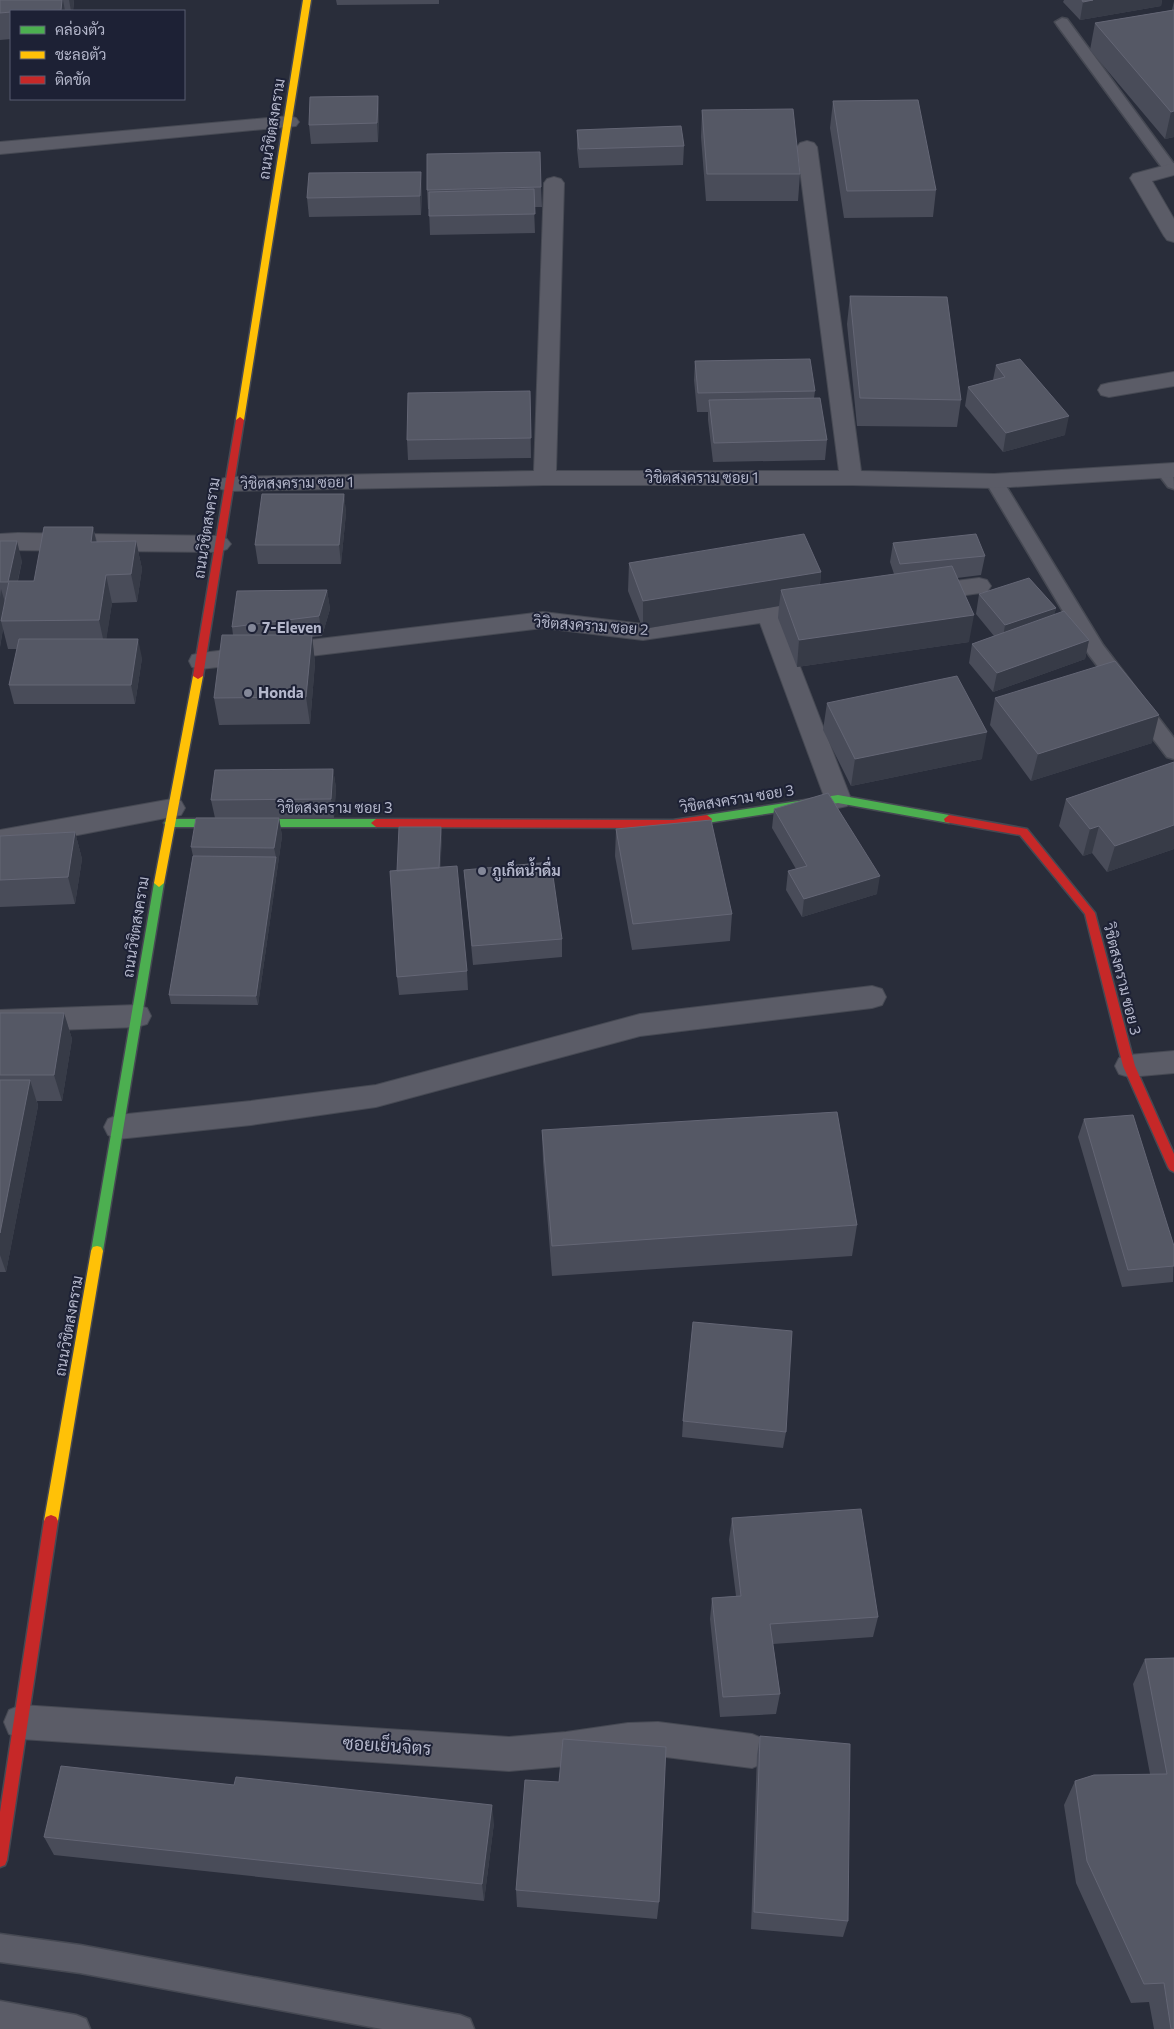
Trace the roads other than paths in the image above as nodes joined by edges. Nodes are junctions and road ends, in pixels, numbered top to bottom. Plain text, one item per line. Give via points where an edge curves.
1 (307, 0) edge
2 (1062, 22) dead end
3 (289, 122) junction
4 (807, 147) dead end
5 (0, 148) edge
6 (1173, 169) edge
7 (554, 183) dead end
8 (1174, 236) edge
9 (1174, 379) edge
10 (1109, 390) dead end
11 (1171, 475) edge
12 (545, 478) junction
13 (851, 478) junction
14 (994, 482) junction
15 (229, 484) junction
16 (0, 542) edge
17 (219, 544) junction
18 (979, 586) dead end
19 (902, 596) edge
20 (835, 604) edge
21 (768, 613) junction
22 (201, 661) junction
23 (1174, 752) edge
24 (838, 798) junction
25 (170, 815) junction
26 (0, 840) edge
27 (872, 997) dead end
28 (137, 1016) junction
29 (0, 1021) edge
30 (1174, 1062) edge
31 (1129, 1066) junction
32 (118, 1127) junction
33 (1174, 1167) edge
34 (21, 1722) junction
35 (752, 1751) dead end
36 (0, 1860) edge
37 (0, 1948) edge
38 (0, 2015) edge
39 (76, 2029) edge
40 (460, 2029) edge

1 - 3 street, ถนนวิชิตสงคราม
2 - 6 lane
3 - 5 street
3 - 15 street, ถนนวิชิตสงคราม
4 - 13 street
6 - 8 street via 1140,178
7 - 12 street
9 - 10 street
11 - 14 street, วิชิตสงคราม ซอย 1
12 - 13 street, วิชิตสงคราม ซอย 1
12 - 15 street, วิชิตสงคราม ซอย 1
13 - 14 street, วิชิตสงคราม ซอย 1
14 - 23 lane via 1096,650
15 - 17 street, ถนนวิชิตสงคราม
16 - 17 street
17 - 22 street, ถนนวิชิตสงคราม
18 - 19 street
20 - 21 street, วิชิตสงคราม ซอย 2
21 - 22 street, วิชิตสงคราม ซอย 2 via 642,632 543,620
21 - 24 street
22 - 25 street, ถนนวิชิตสงคราม
24 - 25 street, วิชิตสงคราม ซอย 3 via 673,824
24 - 31 street, วิชิตสงคราม ซอย 3 via 1023,832 1090,913
25 - 26 street
25 - 28 street, ถนนวิชิตสงคราม
27 - 32 street via 640,1025 376,1096 251,1114
28 - 29 street
28 - 32 street, ถนนวิชิตสงคราม
30 - 31 street
31 - 33 street, วิชิตสงคราม ซอย 3
32 - 34 street, ถนนวิชิตสงคราม via 50,1528
34 - 35 street, ซอยเย็นจิตร via 509,1754 635,1740
34 - 36 street, ถนนวิชิตสงคราม
37 - 40 lane via 80,1959
38 - 39 lane

